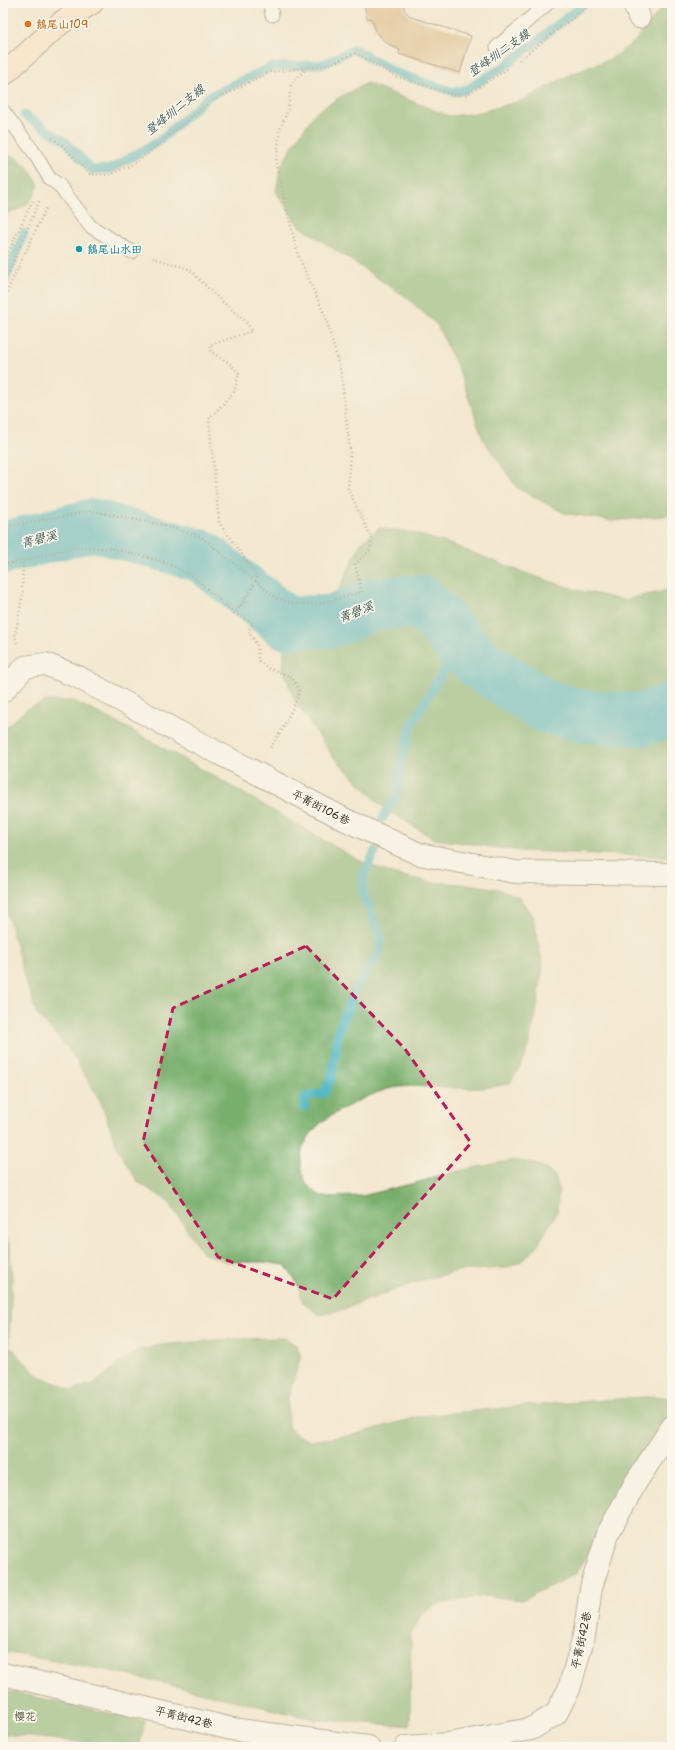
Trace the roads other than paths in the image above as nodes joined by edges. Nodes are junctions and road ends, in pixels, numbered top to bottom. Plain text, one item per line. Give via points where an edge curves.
1 (92, 3) edge
2 (548, 3) edge
3 (497, 47) dead end
4 (3, 76) edge
5 (3, 111) edge
6 (132, 252) road end
7 (3, 691) edge
8 (672, 874) edge
9 (672, 1427) edge
10 (3, 1674) edge
11 (368, 1747) edge
12 (406, 1747) edge

1 - 4 street via 62,22
2 - 3 lane
5 - 6 lane via 50,178 60,185 90,226
7 - 8 street, 平菁街106巷 via 25,667 45,664 78,677 346,820 418,854 515,872
9 - 12 street, 平菁街42巷 via 636,1482 608,1533 591,1588 584,1636 569,1689 556,1714 531,1729 448,1744
10 - 11 street, 平菁街42巷 via 232,1729

